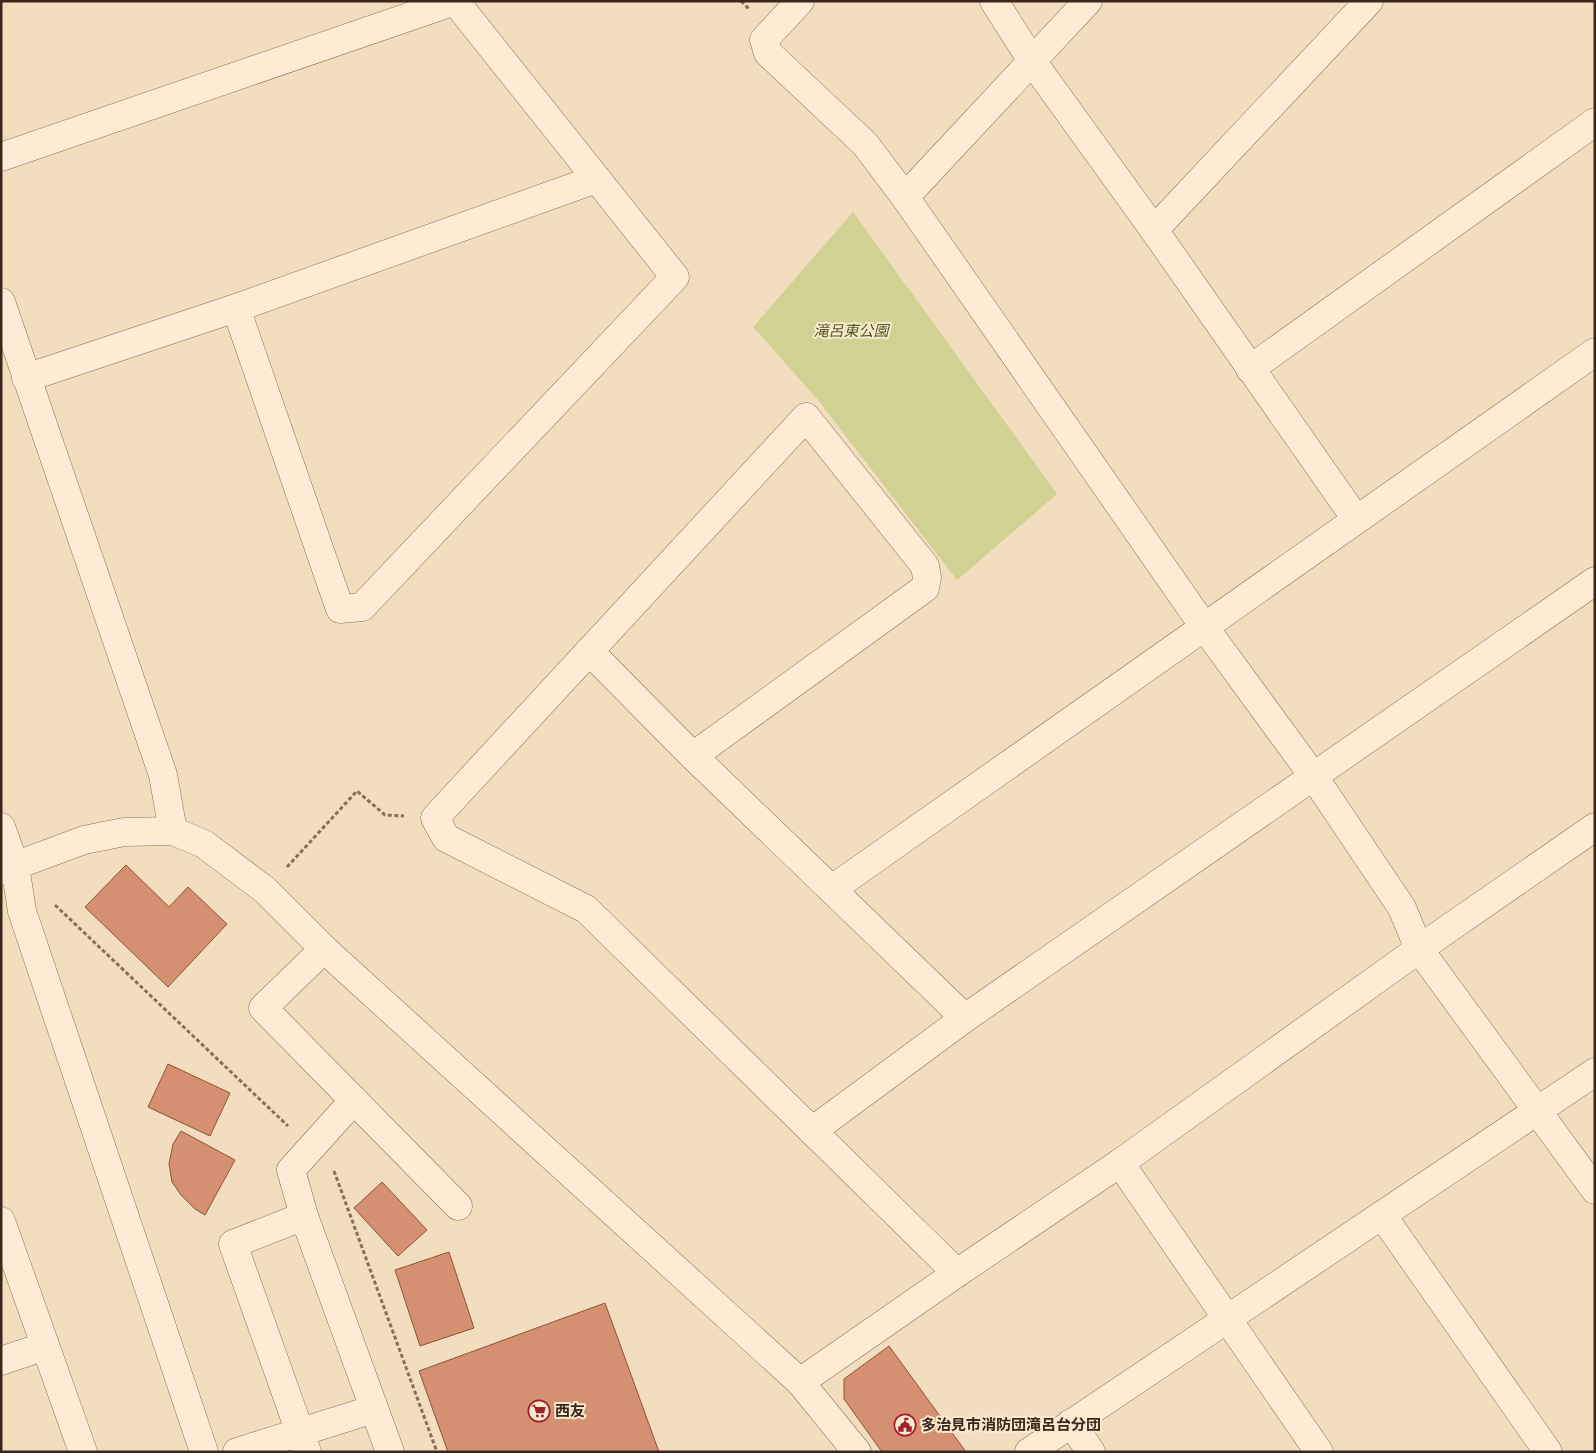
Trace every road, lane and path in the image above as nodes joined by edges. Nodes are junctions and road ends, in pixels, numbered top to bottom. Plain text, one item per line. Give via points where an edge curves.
1 (800, 1) edge
2 (994, 1) edge
3 (1088, 1) edge
4 (1369, 1) edge
5 (1032, 61) junction
6 (1595, 122) edge
7 (1, 157) edge
8 (596, 179) junction
9 (904, 197) junction
10 (1154, 230) junction
11 (1, 302) edge
12 (236, 308) junction
13 (1595, 352) edge
14 (1250, 370) junction
15 (26, 378) junction
16 (1356, 519) junction
17 (1595, 582) edge
18 (1204, 628) junction
19 (589, 651) junction
20 (694, 756) junction
21 (1314, 777) junction
22 (435, 818) junction
23 (1, 827) edge
24 (1595, 827) edge
25 (172, 831) junction
26 (8, 869) edge
27 (832, 889) junction
28 (265, 890) junction
29 (22, 911) junction
30 (324, 949) junction
31 (1419, 949) junction
32 (965, 1018) junction
33 (1595, 1072) edge
34 (354, 1100) junction
35 (1538, 1110) junction
36 (812, 1131) junction
37 (312, 1149) junction
38 (1120, 1163) junction
39 (1595, 1190) edge
40 (458, 1206) dead end
41 (1382, 1215) junction
42 (304, 1216) junction
43 (1, 1221) edge
44 (957, 1273) junction
45 (1227, 1319) junction
46 (45, 1346) junction
47 (1, 1361) edge
48 (800, 1382) junction
49 (374, 1409) junction
50 (1072, 1423) junction
51 (303, 1442) edge
52 (83, 1452) edge
53 (204, 1452) edge
54 (237, 1452) edge
55 (390, 1452) edge
56 (437, 1452) edge
57 (857, 1452) edge
58 (1029, 1452) edge
59 (1091, 1452) edge
60 (1319, 1452) edge
61 (1548, 1452) edge

1 - 9 street via 764,40 768,52 865,144
2 - 5 street
3 - 5 street
4 - 10 street
5 - 9 street
5 - 10 street
6 - 14 street
7 - 8 street via 455,1
8 - 12 street
8 - 12 street via 675,277 362,607 340,609
9 - 18 street
10 - 14 street
11 - 15 street
12 - 15 street
13 - 16 street
14 - 16 street
15 - 25 street via 163,775
16 - 18 street
17 - 21 street
18 - 21 street
18 - 27 street
19 - 20 street
19 - 20 street via 806,417 925,566 925,588
19 - 22 street
20 - 27 street
21 - 31 street via 1402,908
21 - 32 street
22 - 28 path via 386,815 357,791
22 - 36 street via 446,838 586,909
23 - 26 street
24 - 31 street
25 - 26 street via 124,832 84,840
25 - 28 street via 204,844
26 - 29 street
27 - 32 street
28 - 30 street
29 - 37 path via 52,902
29 - 53 street
30 - 34 street via 263,1008
30 - 48 street
31 - 35 street
31 - 38 street
32 - 36 street
33 - 35 street
34 - 37 street
34 - 40 street
35 - 39 street
35 - 41 street
36 - 44 street
37 - 42 street via 291,1170
37 - 56 path via 333,1169
38 - 44 street
38 - 45 street
41 - 45 street
41 - 61 street
42 - 49 street
42 - 51 street via 233,1244
43 - 46 street
44 - 48 street
45 - 50 street
45 - 60 street
46 - 47 street
46 - 52 street
48 - 57 street
49 - 51 street
49 - 55 street
50 - 58 street
50 - 59 street
51 - 54 street

